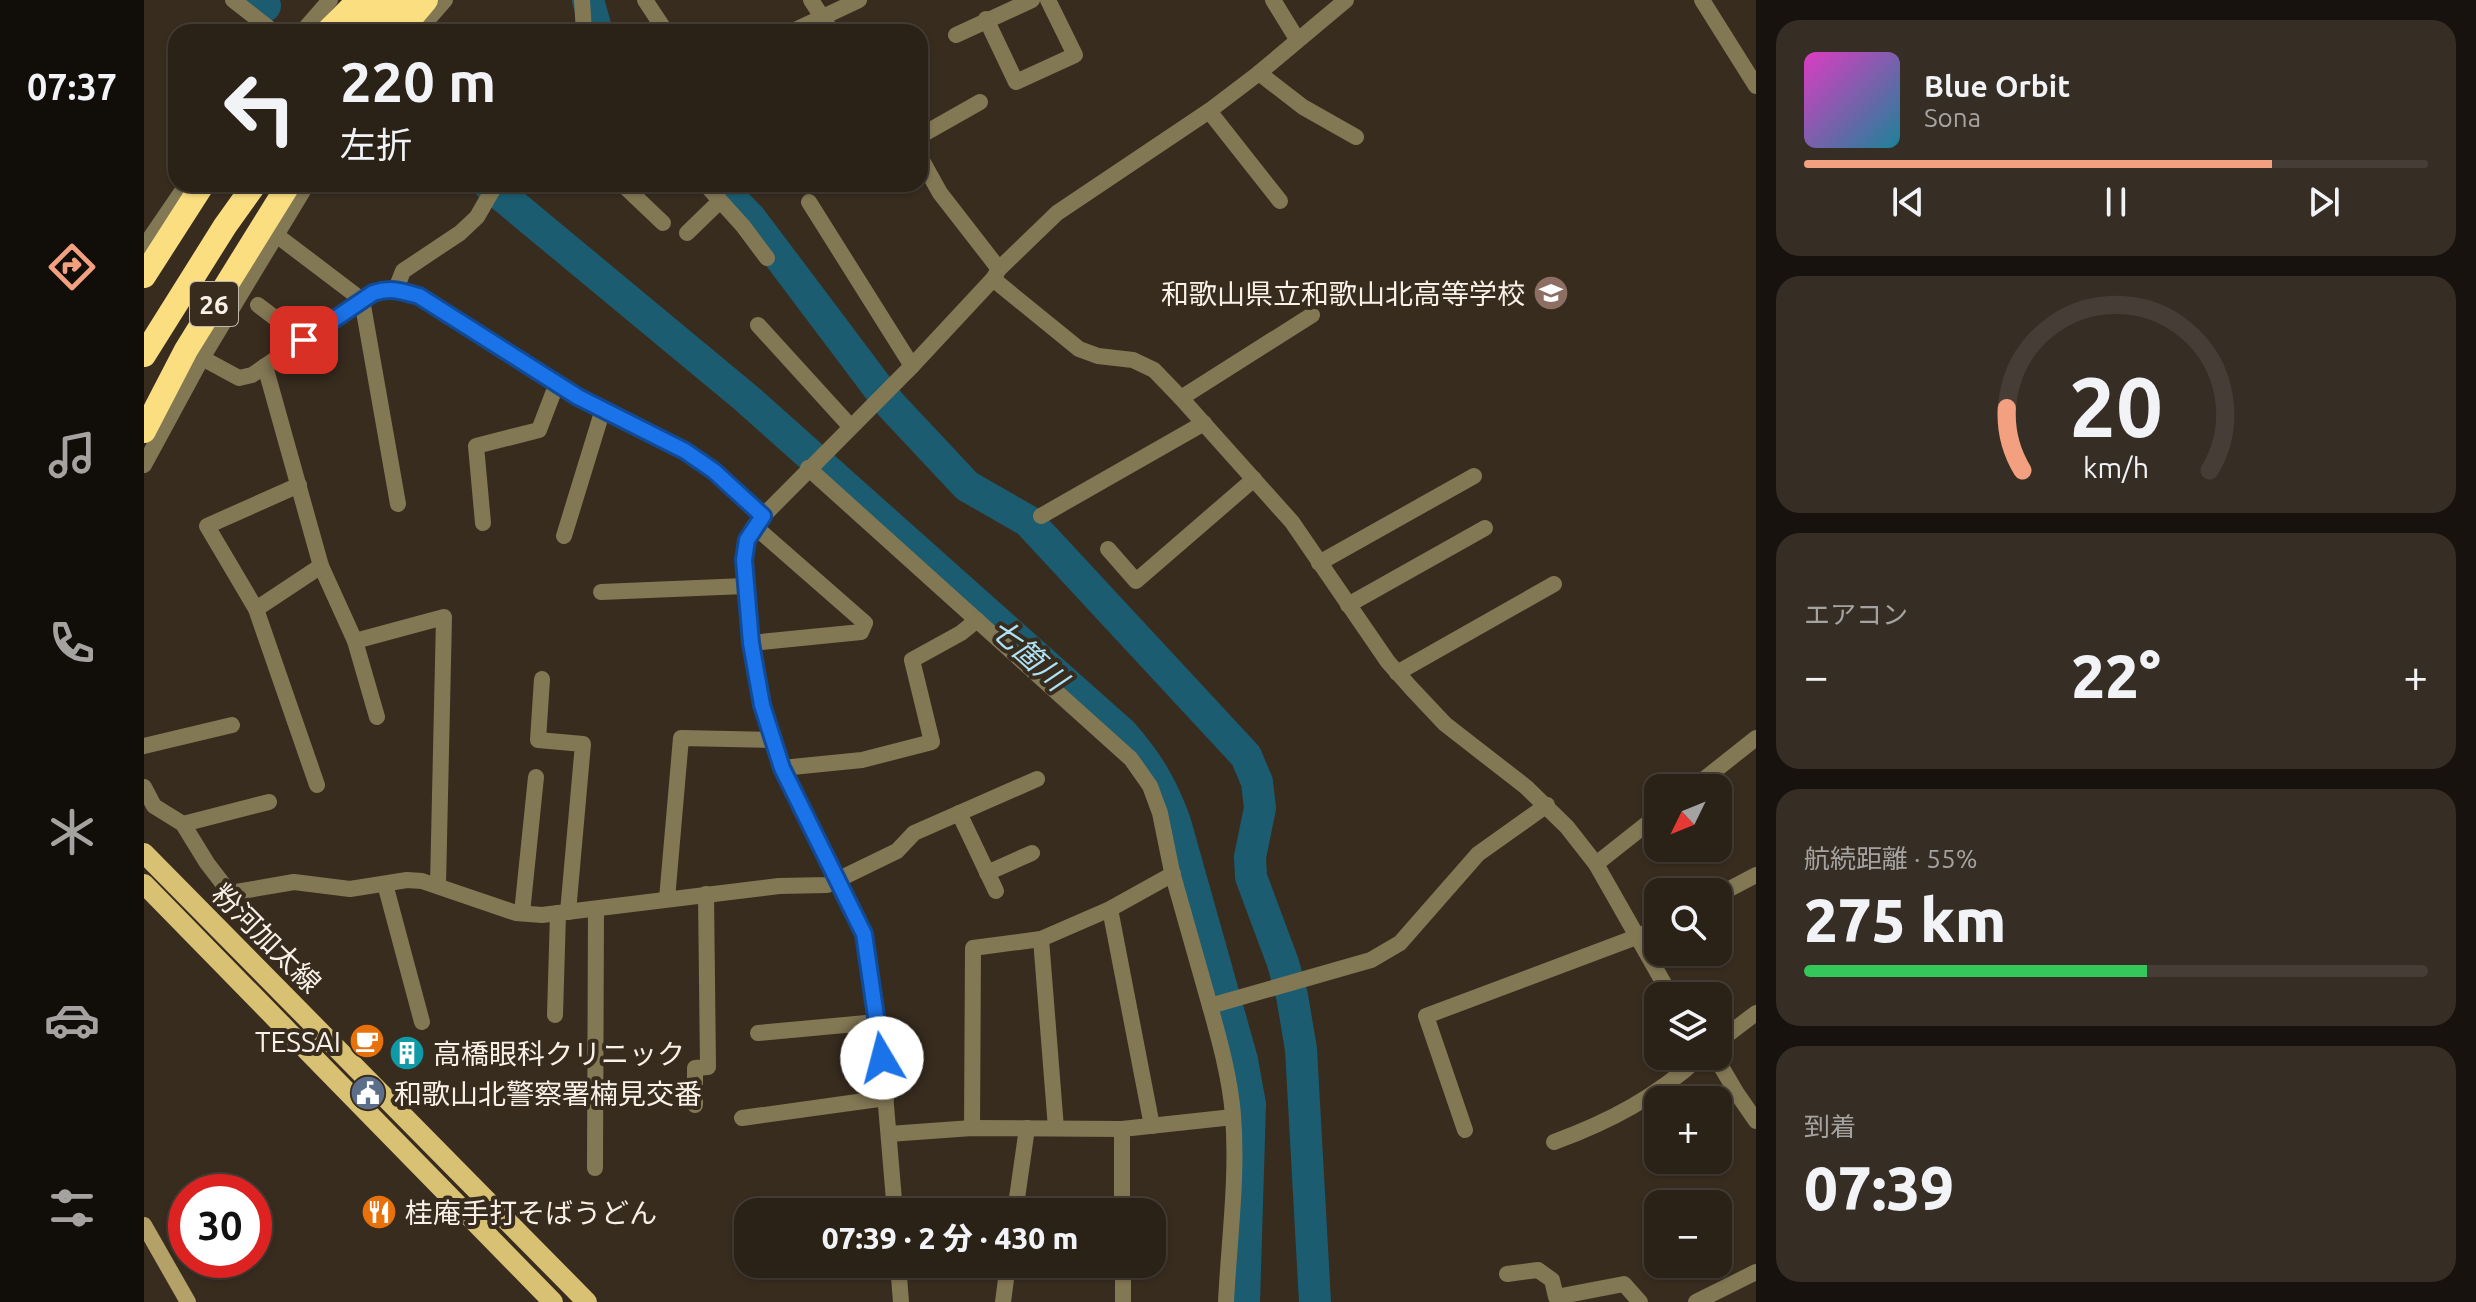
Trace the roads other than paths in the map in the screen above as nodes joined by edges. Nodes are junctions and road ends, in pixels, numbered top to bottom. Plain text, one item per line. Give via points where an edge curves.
1 (233, 0) edge
2 (330, 0) edge
3 (359, 0) edge
4 (383, 0) edge
5 (403, 0) edge
6 (426, 0) edge
7 (445, 0) edge
8 (582, 0) edge
9 (645, 0) edge
10 (811, 0) edge
11 (859, 0) edge
12 (1032, 0) edge
13 (1048, 0) edge
14 (1273, 0) edge
15 (1346, 0) edge
16 (1702, 0) edge
17 (821, 18) junction
18 (986, 19) junction
19 (264, 24) edge
20 (309, 24) edge
21 (335, 24) edge
22 (360, 24) edge
23 (381, 24) edge
24 (401, 24) edge
25 (406, 24) edge
26 (424, 24) edge
27 (584, 24) edge
28 (661, 24) edge
29 (808, 24) edge
30 (826, 24) edge
31 (956, 35) dead end
32 (1297, 39) junction
33 (1259, 73) junction
34 (1756, 86) edge
35 (980, 102) dead end
36 (1209, 111) junction
37 (928, 131) edge
38 (1356, 137) dead end
39 (928, 171) edge
40 (182, 192) edge
41 (198, 192) edge
42 (229, 192) edge
43 (249, 192) edge
44 (284, 192) edge
45 (302, 192) edge
46 (491, 192) edge
47 (630, 192) edge
48 (712, 192) edge
49 (720, 201) junction
50 (1280, 201) dead end
51 (809, 202) dead end
52 (663, 223) dead end
53 (687, 233) dead end
54 (275, 234) junction
55 (144, 247) edge
56 (767, 258) dead end
57 (996, 274) junction
58 (144, 276) edge
59 (396, 289) junction
60 (362, 300) junction
61 (258, 305) dead end
62 (1312, 315) dead end
63 (758, 325) dead end
64 (304, 340) junction
65 (144, 353) edge
66 (202, 358) junction
67 (265, 366) junction
68 (912, 366) junction
69 (557, 383) junction
70 (1181, 398) junction
71 (603, 409) junction
72 (1204, 423) junction
73 (850, 426) junction
74 (145, 429) edge
75 (813, 463) junction
76 (144, 465) edge
77 (1474, 476) dead end
78 (1254, 479) junction
79 (299, 485) junction
80 (398, 504) dead end
81 (1041, 516) dead end
82 (758, 521) junction
83 (483, 523) dead end
84 (1485, 528) dead end
85 (564, 536) dead end
86 (1108, 549) dead end
87 (1319, 563) junction
88 (321, 566) junction
89 (1554, 584) dead end
90 (745, 586) junction
91 (601, 592) dead end
92 (1348, 605) junction
93 (256, 609) junction
94 (977, 620) junction
95 (355, 641) junction
96 (751, 643) junction
97 (1397, 673) junction
98 (542, 679) dead end
99 (377, 717) dead end
100 (232, 725) dead end
101 (1756, 738) edge
102 (772, 740) junction
103 (144, 746) edge
104 (782, 768) junction
105 (1711, 774) edge
106 (536, 777) dead end
107 (1037, 779) dead end
108 (317, 785) dead end
109 (144, 787) edge
110 (269, 802) dead end
111 (1547, 805) junction
112 (959, 813) junction
113 (183, 824) junction
114 (1644, 826) edge
115 (144, 853) edge
116 (1032, 853) dead end
117 (1596, 864) junction
118 (987, 873) junction
119 (1173, 874) junction
120 (1756, 875) edge
121 (837, 880) junction
122 (144, 884) edge
123 (385, 884) junction
124 (438, 885) junction
125 (1732, 888) edge
126 (996, 891) dead end
127 (706, 894) junction
128 (667, 899) junction
129 (596, 909) junction
130 (1110, 909) junction
131 (522, 913) junction
132 (563, 913) junction
133 (1644, 933) edge
134 (1639, 936) junction
135 (1041, 939) junction
136 (1664, 982) edge
137 (1219, 1003) junction
138 (1756, 1013) edge
139 (555, 1015) dead end
140 (422, 1022) dead end
141 (877, 1022) junction
142 (1732, 1031) edge
143 (758, 1033) dead end
144 (1686, 1070) edge
145 (1723, 1070) edge
146 (886, 1098) junction
147 (695, 1105) dead end
148 (1233, 1117) junction
149 (742, 1118) dead end
150 (1756, 1121) edge
151 (1152, 1126) junction
152 (972, 1128) junction
153 (1027, 1128) junction
154 (1056, 1128) junction
155 (1122, 1129) junction
156 (1465, 1130) dead end
157 (889, 1134) junction
158 (1554, 1142) dead end
159 (595, 1168) dead end
160 (894, 1198) edge
161 (1017, 1198) edge
162 (1122, 1198) edge
163 (144, 1225) edge
164 (1756, 1272) edge
165 (1507, 1274) dead end
166 (899, 1278) edge
167 (1006, 1278) edge
168 (1123, 1278) edge
169 (188, 1302) edge
170 (553, 1302) edge
171 (587, 1302) edge
172 (901, 1302) edge
173 (1003, 1302) edge
174 (1123, 1302) edge
175 (1226, 1302) edge
176 (1640, 1302) edge
177 (1696, 1302) edge

1 - 19 street
2 - 20 street
3 - 21 highway
4 - 22 highway
4 - 24 street
5 - 23 highway, bridge
6 - 25 highway, bridge
7 - 26 street
8 - 27 street
9 - 28 street
10 - 17 street
11 - 17 street
12 - 18 street
13 - 18 street via 1075,55 1016,82
14 - 32 street
15 - 32 street
16 - 34 street
17 - 29 street
17 - 30 street
18 - 31 street
32 - 33 street
33 - 36 street
33 - 38 street via 1303,107
35 - 37 street
36 - 50 street
36 - 57 street via 1057,213
39 - 57 street
40 - 55 street
41 - 58 highway
42 - 65 highway, 26 via 208,223
43 - 65 highway, 26
44 - 74 highway, 26 via 186,350
45 - 54 street
46 - 59 street via 460,233 403,271
47 - 52 street
48 - 49 street
49 - 53 street
49 - 56 street
51 - 68 street
54 - 60 street
54 - 66 street
57 - 68 street
57 - 70 street via 1079,349 1154,370
59 - 60 street
59 - 69 street via 419,296
60 - 64 street
60 - 80 street
61 - 64 street
62 - 70 street
63 - 73 street
64 - 67 street
66 - 67 street via 239,378
66 - 76 street
67 - 79 street
68 - 73 street
69 - 71 street
69 - 83 street via 539,430 476,446
70 - 72 street
71 - 82 street via 714,471
71 - 85 street
72 - 78 street
72 - 81 street
73 - 75 street
75 - 82 street
75 - 94 street
77 - 87 street
78 - 86 street via 1136,581
78 - 87 street
79 - 88 street
79 - 93 street via 207,526
82 - 90 street via 745,550
82 - 96 street via 865,623 861,632
84 - 92 street
87 - 92 street
88 - 93 street
88 - 95 street
89 - 97 street
90 - 91 street
90 - 96 street
92 - 97 street
93 - 108 street
94 - 104 street via 912,660 932,742 862,760
94 - 119 street via 1131,759 1160,813
95 - 99 street
95 - 124 street via 444,617
96 - 102 street
97 - 111 street via 1445,724
98 - 132 street via 538,740 583,744
100 - 103 street
101 - 105 street
102 - 104 street
102 - 128 street via 681,738
104 - 121 street
106 - 131 street
107 - 112 street
109 - 113 street via 154,806
110 - 113 street
111 - 117 street
111 - 137 street via 1478,854 1400,943 1371,960
112 - 118 street
112 - 121 street via 914,833 897,851
113 - 123 street via 230,893 294,882 350,889
114 - 117 street
115 - 171 main road, 粉河加太線
116 - 118 street
117 - 134 street
118 - 126 street
119 - 130 street
119 - 137 street
120 - 125 street
121 - 127 street
121 - 141 street via 864,934
122 - 170 main road, 粉河加太線
123 - 124 street via 407,880
123 - 140 street
124 - 131 street
127 - 128 street
127 - 147 street via 708,1067 695,1068
128 - 129 street
129 - 132 street
129 - 159 street
130 - 135 street
130 - 151 street
131 - 132 street
132 - 139 street
133 - 134 street
134 - 136 street
134 - 156 street via 1426,1016
135 - 152 street via 973,948
135 - 154 street
137 - 148 street
138 - 142 street
141 - 143 street
141 - 146 street
144 - 158 street via 1605,1123
145 - 150 street
146 - 149 street
146 - 157 street
148 - 151 street
148 - 175 street
151 - 155 street
152 - 153 street
152 - 157 street
153 - 154 street
153 - 161 street
154 - 155 street
155 - 162 street
157 - 160 street
163 - 169 street
164 - 177 street
165 - 176 street via 1538,1270 1552,1280 1556,1297 1624,1284
166 - 172 street
167 - 173 street
168 - 174 street

